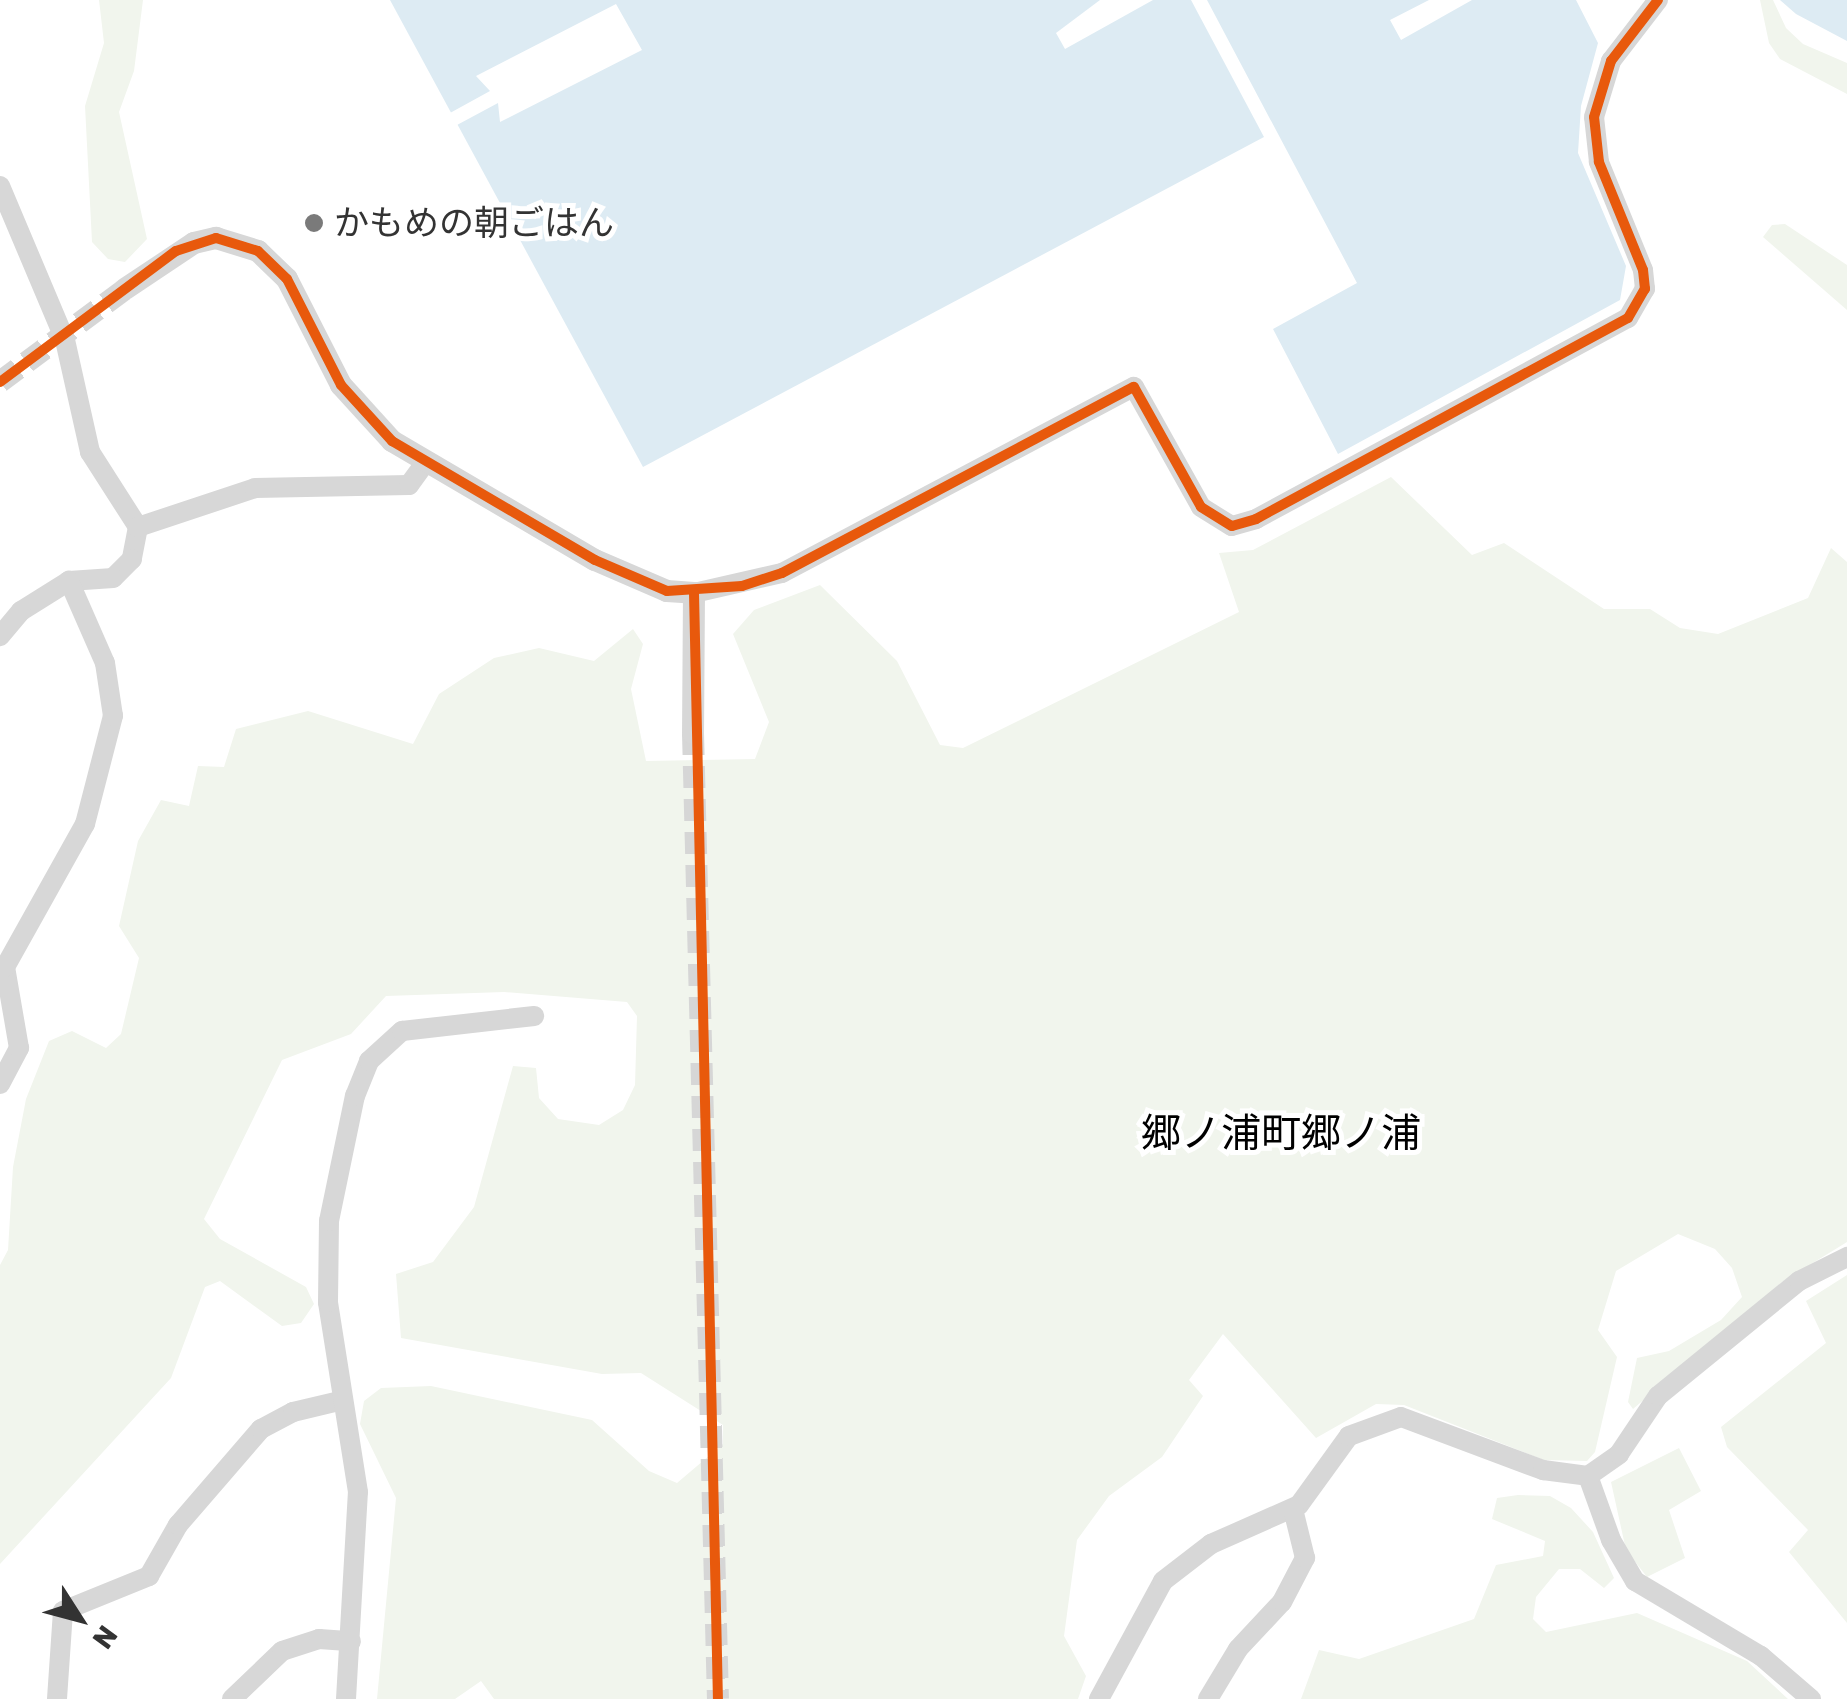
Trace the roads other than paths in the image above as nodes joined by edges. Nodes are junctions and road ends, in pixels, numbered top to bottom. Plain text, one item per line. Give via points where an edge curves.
1 (1658, 0) edge
2 (0, 186) edge
3 (125, 290) tunnel mouth
4 (426, 462) junction
5 (138, 526) junction
6 (69, 580) junction
7 (694, 593) junction
8 (0, 636) edge
9 (693, 734) tunnel mouth
10 (534, 1016) dead end
11 (0, 1084) edge
12 (1847, 1258) edge
13 (339, 1401) junction
14 (1588, 1476) junction
15 (1292, 1509) junction
16 (350, 1641) junction
17 (56, 1699) edge
18 (232, 1699) edge
19 (346, 1699) edge
20 (1100, 1699) edge
21 (1208, 1699) edge
22 (1811, 1699) edge

1 - 7 street via 1610,61 1594,117 1598,162 1638,253 1645,288 1628,318 1256,519 1232,526 1201,508 1134,387 782,573
2 - 5 street via 65,340 90,452
3 - 4 street via 194,243 216,238 258,251 287,279 341,384 370,421
4 - 5 street via 409,485 255,488
4 - 7 street via 609,568 666,591
5 - 6 street via 132,559 112,578
6 - 8 street via 21,611
6 - 11 street via 105,663 114,716 84,824 6,967 19,1048
7 - 9 street
10 - 13 street via 402,1031 369,1061 329,1221 328,1302
12 - 14 street via 1799,1281 1658,1396 1619,1454
13 - 16 street via 358,1492
13 - 17 street via 293,1412 261,1429 178,1525 149,1576 63,1612
14 - 15 street via 1543,1470 1402,1417 1349,1436
14 - 22 street via 1611,1540 1635,1581 1761,1656
15 - 20 street via 1211,1544 1163,1581
15 - 21 street via 1305,1544 1296,1578
16 - 18 street via 318,1639 282,1651
16 - 19 street

